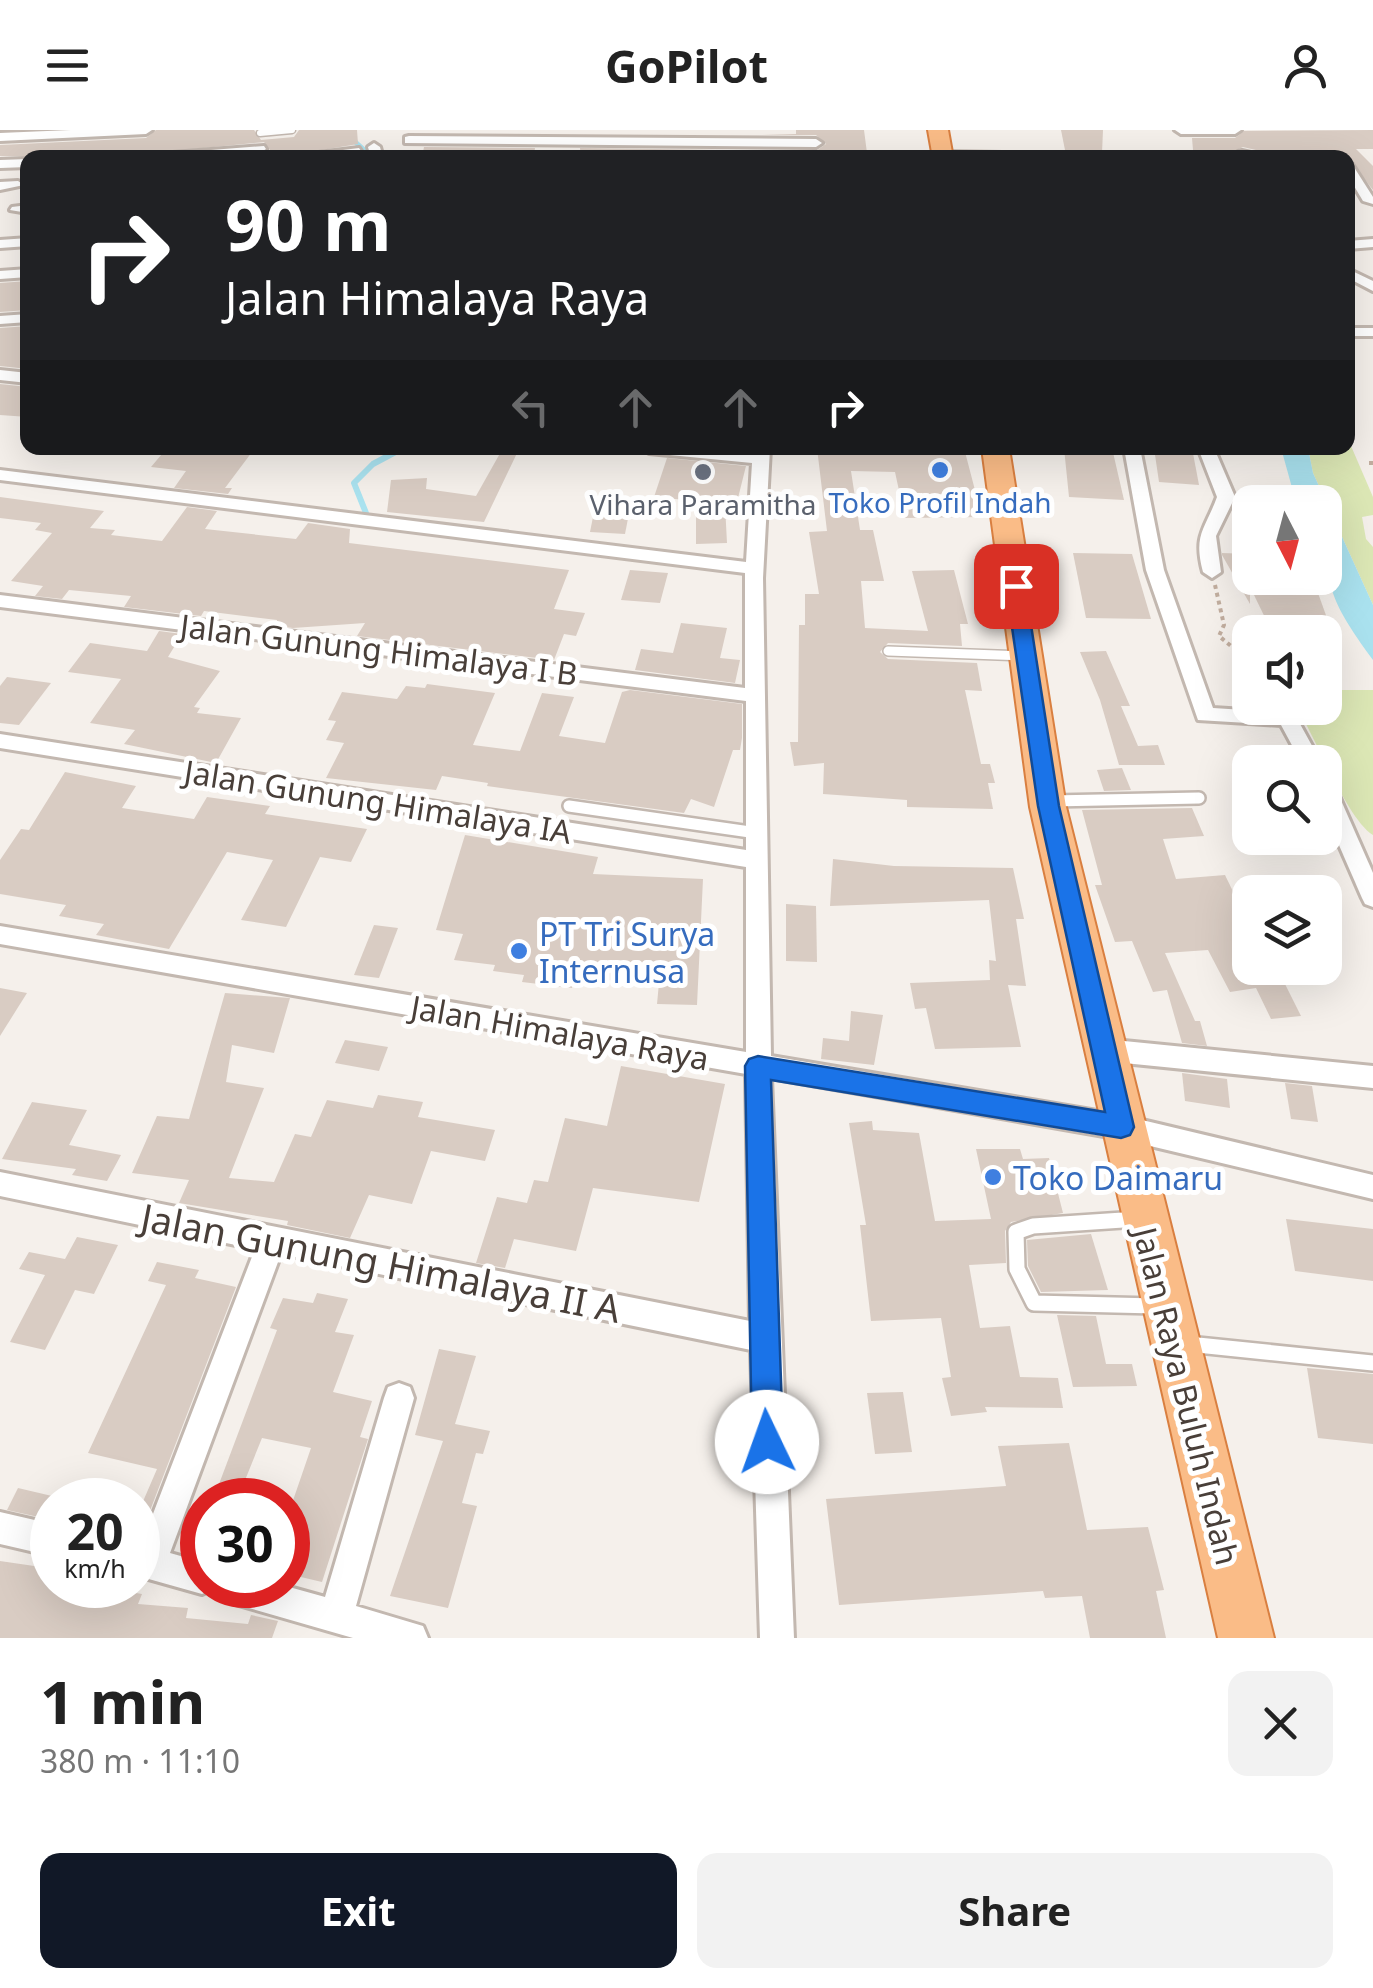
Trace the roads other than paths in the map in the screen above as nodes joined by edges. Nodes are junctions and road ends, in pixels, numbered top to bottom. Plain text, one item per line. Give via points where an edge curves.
1 (146, 130) edge
2 (292, 130) edge
3 (1181, 130) edge
4 (1235, 130) edge
5 (260, 132) edge
6 (816, 136) edge
7 (0, 137) edge
8 (409, 140) dead end
9 (1355, 177) edge
10 (18, 185) dead end
11 (0, 186) edge
12 (1371, 201) edge
13 (761, 455) edge
14 (996, 455) edge
15 (1133, 455) edge
16 (1209, 455) edge
17 (0, 476) edge
18 (754, 569) junction
19 (1212, 572) road end
20 (0, 602) edge
21 (888, 650) dead end
22 (1026, 656) junction
23 (757, 696) junction
24 (0, 742) edge
25 (1302, 745) edge
26 (1198, 798) dead end
27 (1048, 802) junction
28 (569, 806) dead end
29 (1342, 815) edge
30 (756, 833) junction
31 (1363, 847) edge
32 (757, 860) junction
33 (1373, 898) edge
34 (0, 935) edge
35 (1104, 1050) junction
36 (758, 1066) junction
37 (1373, 1077) edge
38 (1121, 1127) junction
39 (0, 1184) edge
40 (1373, 1187) edge
41 (1144, 1218) junction
42 (272, 1240) junction
43 (1168, 1324) junction
44 (762, 1338) junction
45 (1373, 1362) edge
46 (400, 1398) dead end
47 (160, 1522) edge
48 (0, 1528) edge
49 (30, 1535) edge
50 (305, 1608) edge
51 (336, 1617) junction
52 (411, 1638) edge
53 (777, 1638) edge
54 (1246, 1638) edge

1 - 7 street
2 - 5 lane
3 - 4 street
6 - 8 street
9 - 12 street
10 - 11 street
13 - 18 street
14 - 22 highway, Jalan Raya Buluh Indah
15 - 25 street via 1155,570 1204,715 1287,718
16 - 19 street via 1226,497 1207,532
17 - 18 street
18 - 23 street
20 - 23 street, Jalan Gunung Himalaya I B
21 - 22 lane
22 - 27 highway, Jalan Raya Buluh Indah
23 - 30 street
24 - 32 street, Jalan Gunung Himalaya IA
26 - 27 lane
27 - 35 highway, Jalan Raya Buluh Indah
28 - 30 lane
29 - 31 street
30 - 32 street
31 - 33 street
32 - 36 street
34 - 36 street, Jalan Himalaya Raya
35 - 37 street
35 - 38 highway, Jalan Raya Buluh Indah
36 - 38 street, Jalan Himalaya Raya
36 - 44 street
38 - 40 street, Jalan Himalaya Raya
38 - 41 highway, Jalan Raya Buluh Indah
39 - 42 street, Jalan Gunung Himalaya II A
41 - 43 highway, Jalan Raya Buluh Indah
41 - 43 lane via 1016,1232 1019,1284 1034,1303
42 - 44 street, Jalan Gunung Himalaya II A
42 - 47 street
43 - 45 lane
43 - 54 highway, Jalan Raya Buluh Indah
44 - 53 street
46 - 51 street
48 - 49 street
50 - 51 street
51 - 52 street

